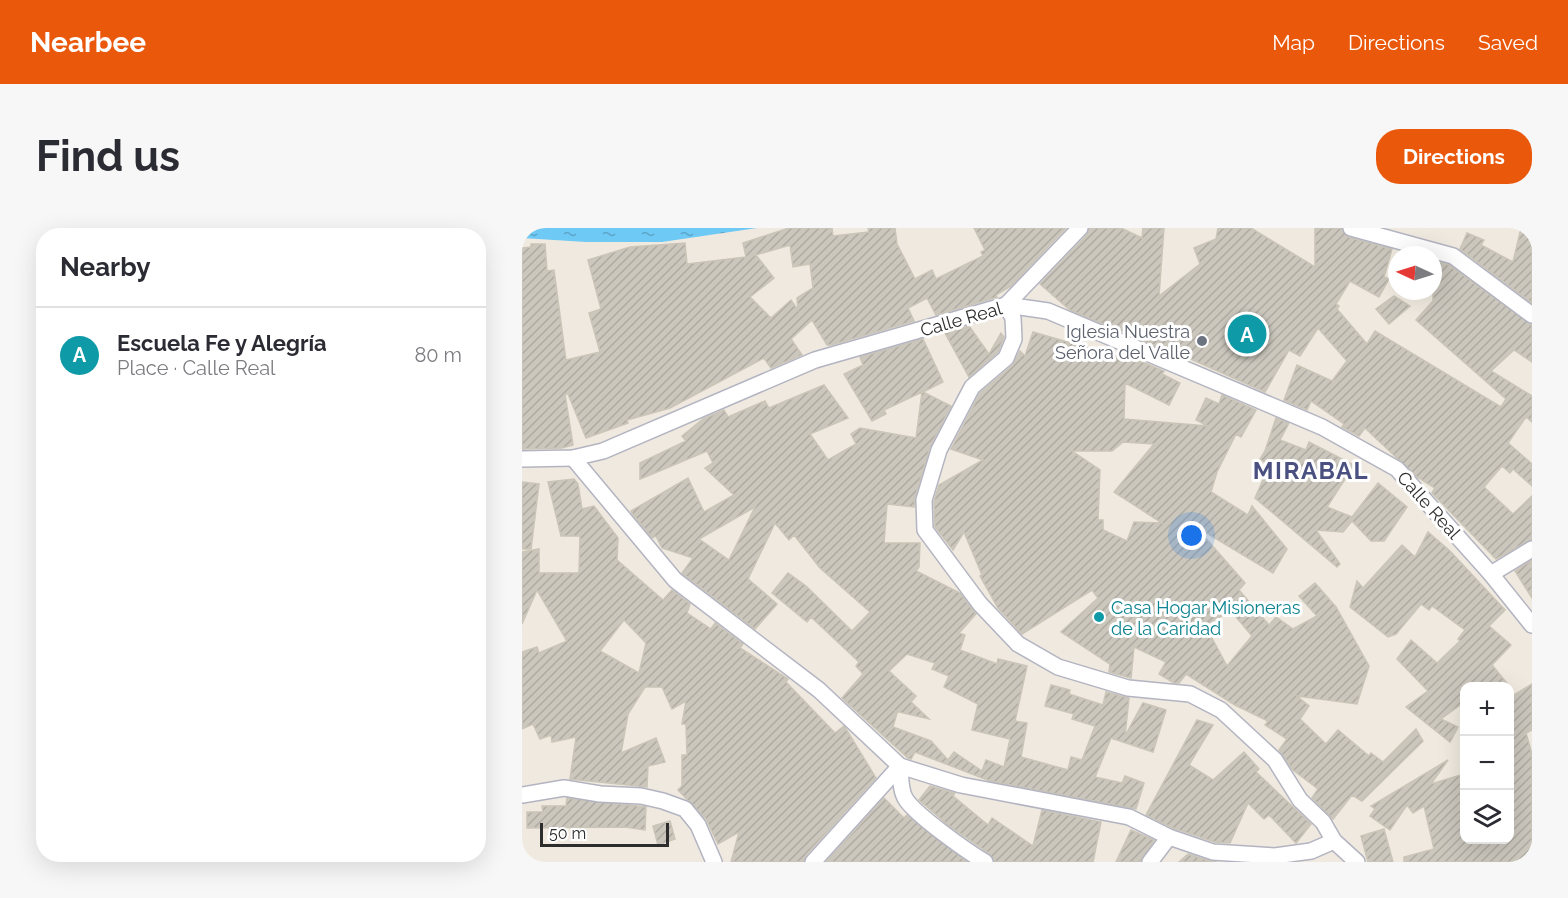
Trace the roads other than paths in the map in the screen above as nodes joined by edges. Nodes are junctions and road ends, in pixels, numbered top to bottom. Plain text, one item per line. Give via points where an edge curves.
1 (1080, 228) edge
2 (1351, 228) edge
3 (1006, 305) junction
4 (1532, 315) edge
5 (573, 458) junction
6 (522, 459) edge
7 (1532, 549) edge
8 (1491, 574) junction
9 (1532, 625) edge
10 (900, 766) junction
11 (522, 795) edge
12 (1169, 837) junction
13 (1334, 841) junction
14 (714, 862) edge
15 (813, 862) edge
16 (985, 862) edge
17 (1150, 862) edge
18 (1357, 862) edge

1 - 3 street
2 - 4 street via 1453,256
3 - 5 street, Calle Real via 815,360 603,451
3 - 8 street, Calle Real via 1048,310 1322,427 1369,453 1397,469
3 - 13 street via 1013,318 1014,339 1006,358 972,387 939,450 924,500 925,530 980,604 1018,644 1058,667 1128,688 1190,693 1221,710 1275,760 1299,800 1323,822
5 - 6 street, Calle Real
5 - 10 street via 675,580 819,690
7 - 8 street
8 - 9 street, Calle Real
10 - 12 street via 961,785 1129,817
10 - 15 street
10 - 16 street via 906,800 948,837
11 - 14 street via 564,788 663,801 685,809 698,825
12 - 13 street via 1213,852 1275,856 1311,851
12 - 17 street
13 - 18 street

